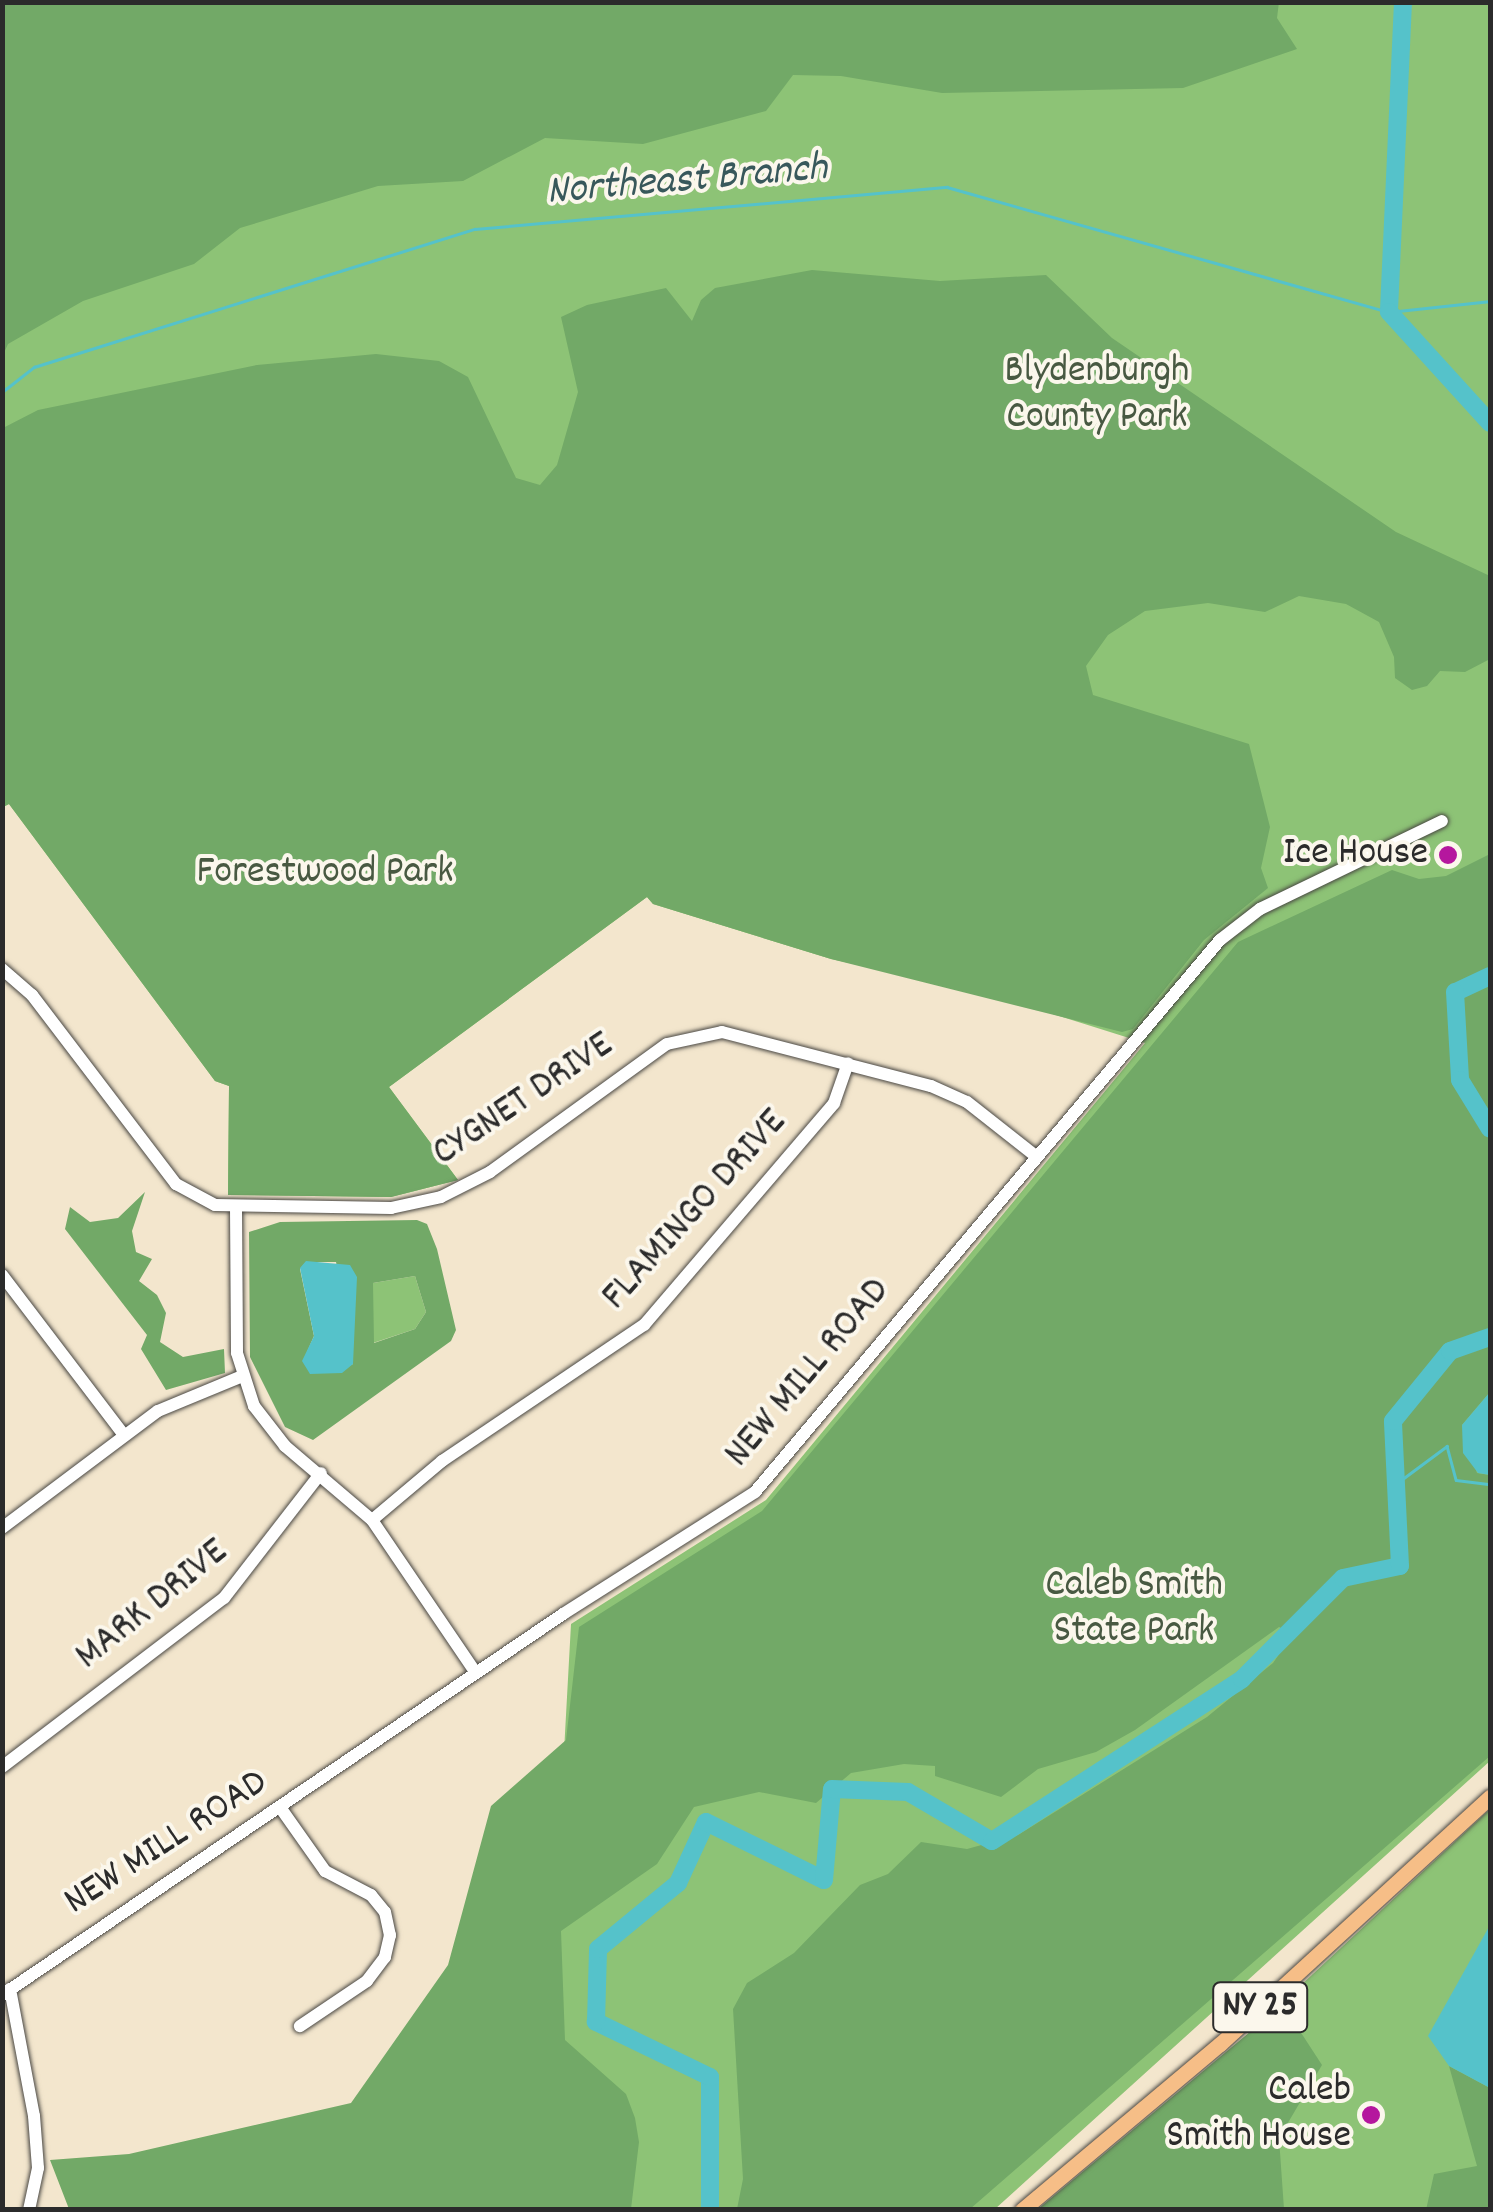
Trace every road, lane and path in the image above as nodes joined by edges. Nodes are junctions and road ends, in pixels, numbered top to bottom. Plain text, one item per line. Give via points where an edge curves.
1 (1442, 821) dead end
2 (2, 968) edge
3 (848, 1063) junction
4 (1037, 1156) junction
5 (236, 1208) junction
6 (2, 1275) edge
7 (240, 1377) junction
8 (124, 1434) junction
9 (321, 1473) junction
10 (372, 1520) junction
11 (2, 1528) edge
12 (476, 1673) junction
13 (2, 1766) edge
14 (1490, 1797) edge
15 (282, 1810) junction
16 (6, 1992) edge
17 (300, 2026) dead end
18 (29, 2210) edge
19 (1022, 2210) edge

1 - 4 street, NEW MILL ROAD via 1268,904 1220,940
2 - 5 street, CYGNET DRIVE via 32,995 176,1184 194,1197
3 - 4 street, CYGNET DRIVE via 967,1102
3 - 5 street, CYGNET DRIVE via 746,1036 695,1034 667,1044 502,1164 441,1197 391,1208
3 - 10 street, FLAMINGO DRIVE via 834,1104 644,1325 442,1461
4 - 12 street, NEW MILL ROAD via 755,1492
5 - 7 street
6 - 8 street
7 - 8 street via 158,1410
7 - 9 street via 272,1434
8 - 11 street
9 - 10 street
9 - 13 street, MARK DRIVE via 224,1598
10 - 12 street
12 - 15 street, NEW MILL ROAD
14 - 19 main road, NY 25 via 1220,2044
15 - 16 street, NEW MILL ROAD
15 - 17 street via 325,1871 371,1895 390,1935 368,1981
16 - 18 street via 35,2134 38,2168

